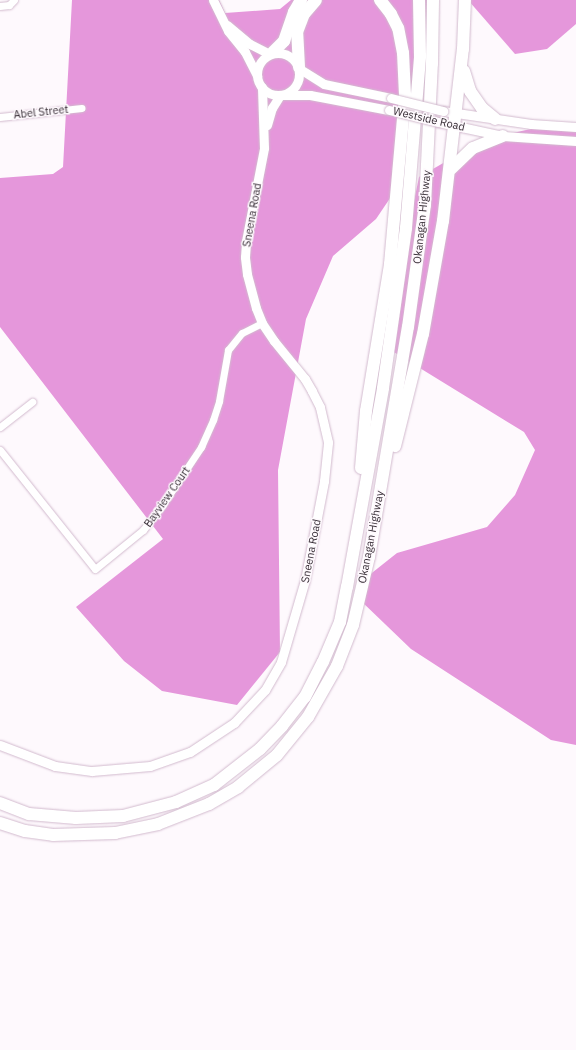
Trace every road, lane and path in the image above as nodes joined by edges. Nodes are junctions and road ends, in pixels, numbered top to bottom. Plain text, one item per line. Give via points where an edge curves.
1 (14, 0) edge
2 (213, 0) edge
3 (302, 0) edge
4 (316, 0) edge
5 (380, 0) edge
6 (419, 0) edge
7 (433, 0) edge
8 (465, 0) edge
9 (0, 6) edge
10 (222, 21) junction
11 (272, 53) junction
12 (462, 58) junction
13 (299, 68) junction
14 (257, 78) junction
15 (262, 87) junction
16 (281, 95) junction
17 (82, 108) dead end
18 (456, 113) junction
19 (0, 117) edge
20 (495, 119) junction
21 (455, 126) junction
22 (576, 127) edge
23 (265, 134) junction
24 (504, 136) junction
25 (576, 141) edge
26 (451, 169) junction
27 (262, 323) junction
28 (32, 402) dead end
29 (0, 427) edge
30 (0, 450) edge
31 (352, 555) junction
32 (369, 557) junction
33 (0, 745) edge
34 (0, 803) edge
35 (0, 823) edge

1 - 9 street via 9,6
2 - 10 street
3 - 11 highway via 294,12 284,41
4 - 13 highway via 304,14 298,32
5 - 31 highway via 392,14 398,28 404,53 405,95 390,264 366,411
6 - 31 highway, Okanagan Highway via 420,56 406,228 383,388
7 - 32 highway, Okanagan Highway via 425,205 408,327
8 - 12 highway
10 - 11 street via 250,44
10 - 14 street via 249,59
11 - 13 street via 293,57
11 - 14 street via 259,63
12 - 18 highway
12 - 20 highway via 470,91 482,108
13 - 16 street via 298,83
13 - 18 street, Westside Road, bridge via 324,84
14 - 15 street
15 - 16 street via 270,93
15 - 23 street, Sneena Road
16 - 21 street, Westside Road, bridge via 310,95
16 - 23 street, Sneena Road via 272,108
17 - 19 street, Abel Street
18 - 20 street, Westside Road
18 - 21 highway
20 - 22 street, Westside Road
21 - 24 street, Westside Road
21 - 26 highway
23 - 27 street, Sneena Road via 245,257 252,296
24 - 25 street, Westside Road
24 - 26 highway via 473,148
26 - 32 highway via 423,334
27 - 30 street, Bayview Court via 242,334 228,350 213,420 201,447 163,504 143,530 95,569
27 - 33 street, Sneena Road via 312,391 320,407 328,442 325,475 305,580 281,662 265,690 234,723 190,752 150,766 92,770 55,766
28 - 29 street
31 - 34 highway, Okanagan Highway via 340,622 305,697 260,749 214,785 176,802 123,816 50,817 29,814
32 - 35 highway, Okanagan Highway via 353,625 337,666 308,717 277,755 238,787 209,804 158,824 115,833 53,835 26,831

